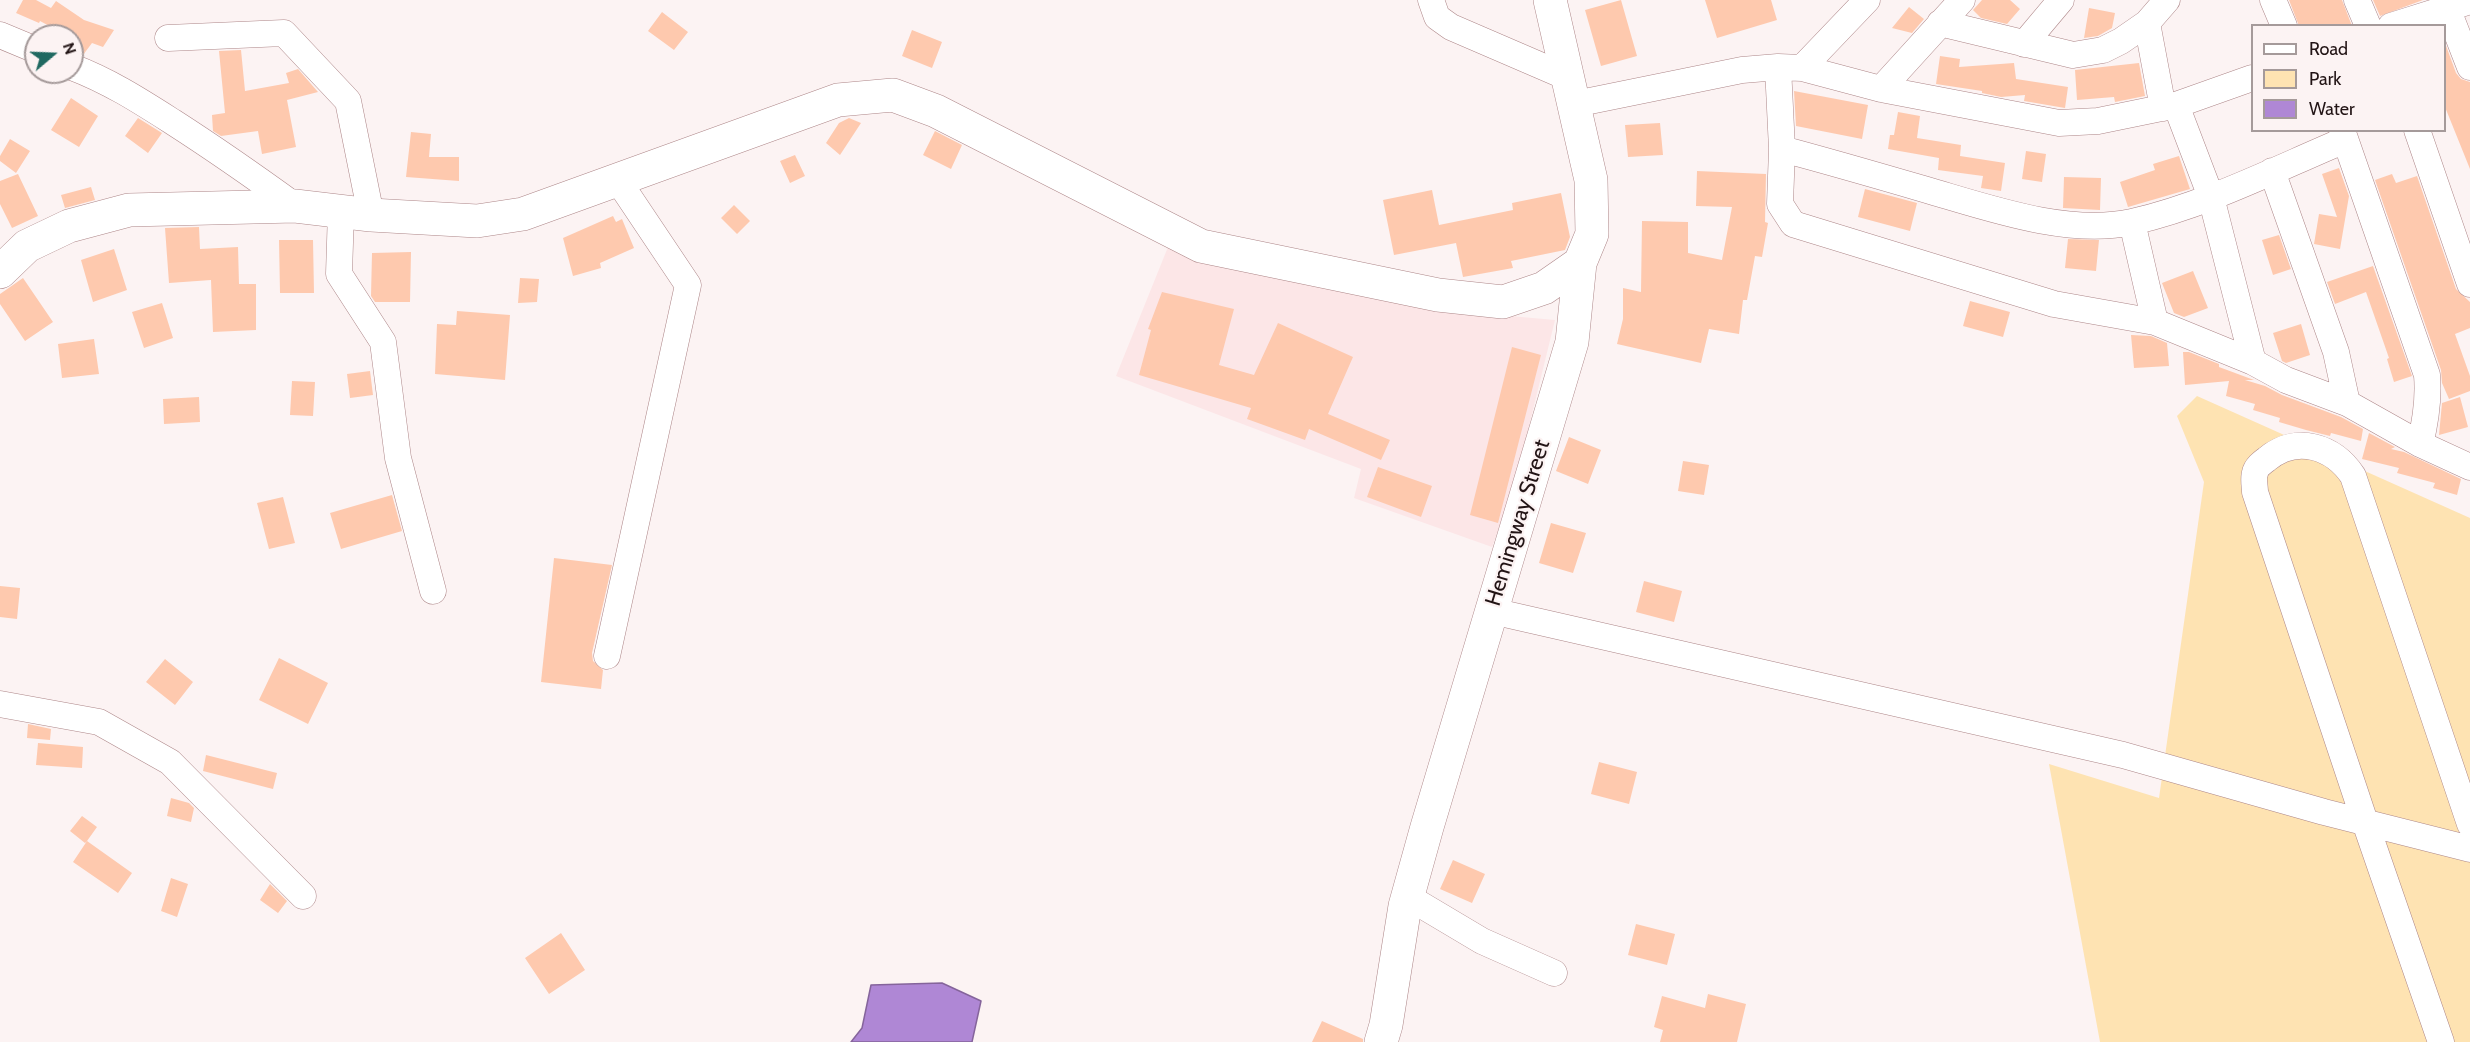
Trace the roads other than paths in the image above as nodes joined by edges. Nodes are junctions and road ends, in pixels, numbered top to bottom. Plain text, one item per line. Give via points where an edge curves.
1 (1431, 0) edge
2 (1551, 0) edge
3 (1867, 0) edge
4 (1962, 0) edge
5 (2061, 0) edge
6 (2167, 0) edge
7 (2273, 0) edge
8 (2357, 0) edge
9 (2454, 3) edge
10 (1940, 23) junction
11 (2147, 23) junction
12 (2283, 24) edge
13 (2367, 24) edge
14 (2396, 24) edge
15 (0, 34) edge
16 (168, 38) dead end
17 (2024, 44) junction
18 (24, 45) edge
19 (2470, 67) edge
20 (1790, 68) junction
21 (84, 72) edge
22 (2251, 79) edge
23 (1881, 89) junction
24 (1571, 91) junction
25 (2169, 106) junction
26 (2418, 132) edge
27 (2344, 135) edge
28 (1782, 148) junction
29 (2272, 171) junction
30 (617, 179) junction
31 (2211, 197) junction
32 (295, 207) junction
33 (356, 213) junction
34 (2132, 222) junction
35 (1581, 263) junction
36 (0, 272) edge
37 (2470, 284) edge
38 (2155, 322) junction
39 (2253, 362) junction
40 (2347, 403) junction
41 (2420, 444) junction
42 (2470, 467) edge
43 (433, 591) dead end
44 (1492, 611) junction
45 (607, 656) dead end
46 (0, 704) edge
47 (2365, 822) junction
48 (2470, 824) edge
49 (2470, 849) edge
50 (303, 896) dead end
51 (1408, 897) junction
52 (1554, 973) dead end
53 (1381, 1042) edge
54 (2441, 1042) edge

1 - 24 street via 1437,17 1451,27
2 - 24 main road, Hemingway Street
3 - 20 street
4 - 10 street
5 - 17 street
6 - 11 street
7 - 12 street
8 - 13 street
9 - 14 street
9 - 19 street
10 - 17 street
10 - 23 street
11 - 17 street via 2103,50 2073,55
11 - 25 street
15 - 18 street
16 - 33 street via 284,33 348,101
20 - 23 street
20 - 24 street via 1742,70
20 - 28 street
21 - 32 street via 139,101 240,166
22 - 25 street
23 - 25 street via 2059,123 2098,121
24 - 35 main road, Hemingway Street via 1591,180 1592,234
25 - 31 street
26 - 37 street
27 - 29 street
27 - 41 street via 2427,375 2427,412
28 - 34 street via 1995,210 2070,224
28 - 38 street via 1780,204 1793,224 2054,304
29 - 31 street
29 - 40 street via 2336,352
30 - 33 main road via 523,214 477,221
30 - 35 main road via 838,100 893,95 936,111 1201,246 1438,295 1503,302 1544,288
30 - 45 street via 688,285
31 - 34 street
31 - 39 street
32 - 33 main road
32 - 36 main road via 129,210 69,226 27,246
33 - 43 street via 339,274 383,342 398,458
34 - 38 street
35 - 44 main road, Hemingway Street via 1572,342
38 - 39 street
39 - 40 street via 2286,380
40 - 41 street
41 - 42 street
44 - 47 street via 2123,755
44 - 51 main road, Hemingway Street
46 - 50 street via 99,722 170,762
47 - 48 street via 2255,492 2254,473 2262,463 2295,446 2329,452 2353,477
47 - 49 street
47 - 54 street
51 - 52 street via 1482,941
51 - 53 main road, Hemingway Street

